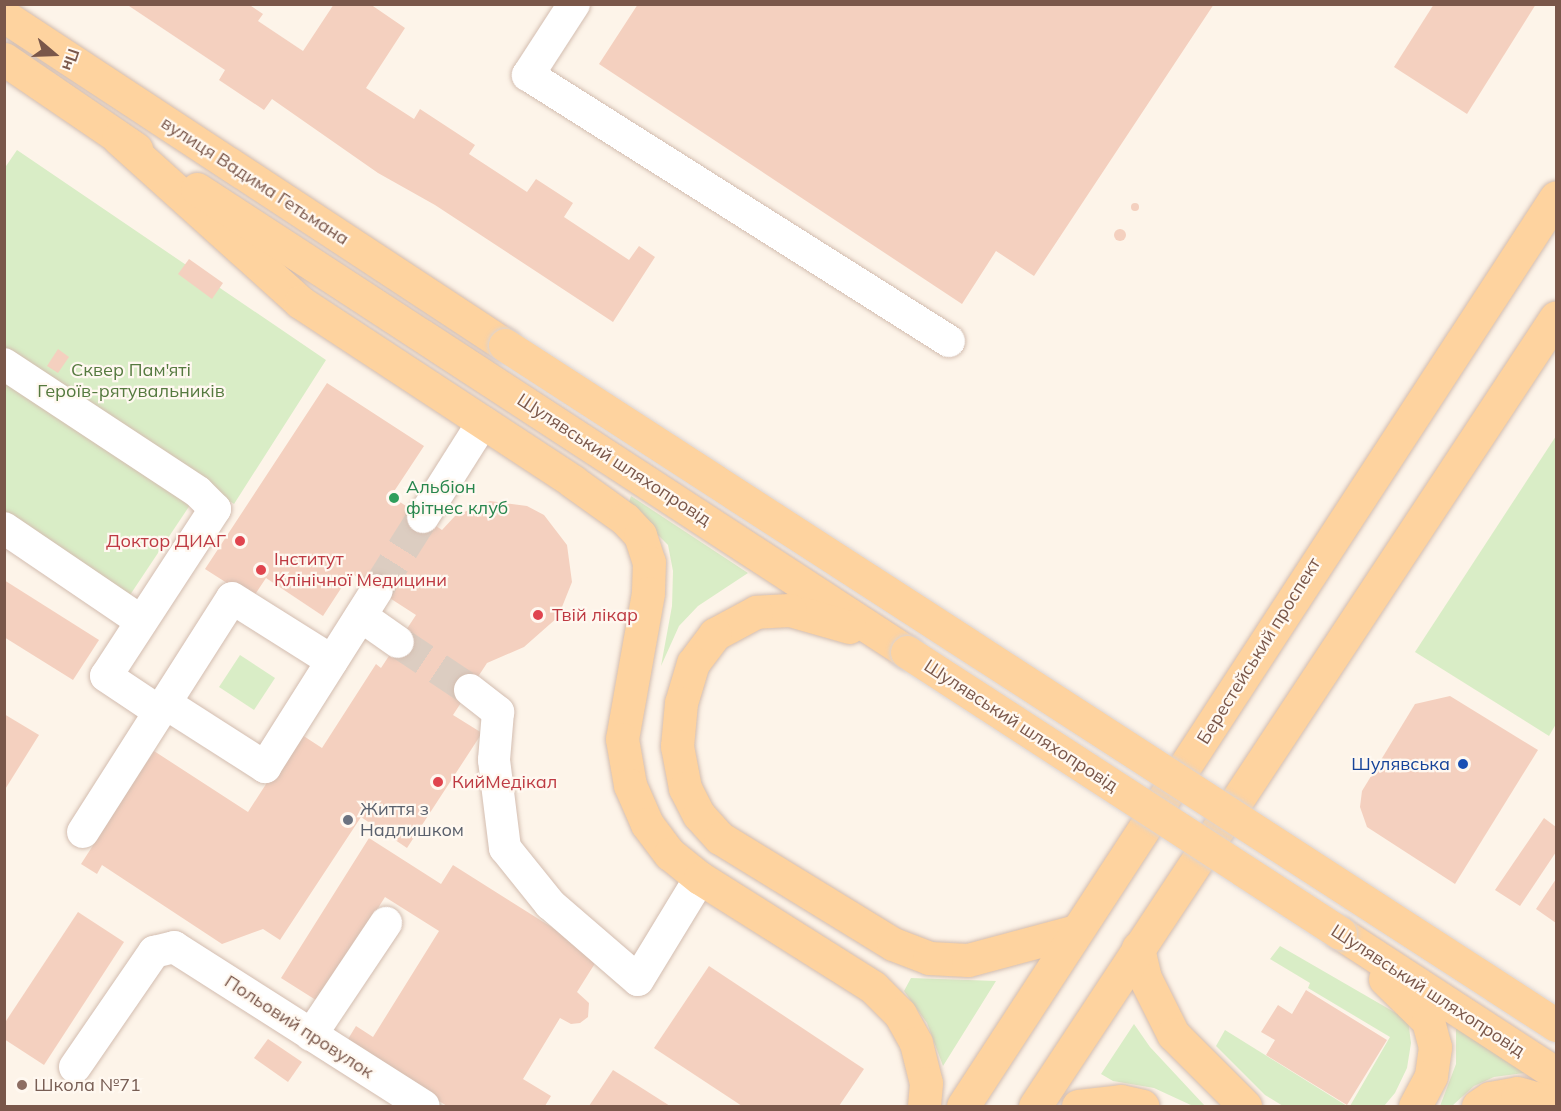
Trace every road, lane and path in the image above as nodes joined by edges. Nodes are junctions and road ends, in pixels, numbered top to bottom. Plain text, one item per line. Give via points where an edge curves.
1 (574, 4) edge
2 (4, 16) edge
3 (5, 60) edge
4 (118, 138) junction
5 (1557, 197) edge
6 (1557, 317) edge
7 (949, 341) dead end
8 (505, 345) joint
9 (4, 364) edge
10 (483, 422) junction
11 (423, 517) tunnel mouth
12 (4, 528) edge
13 (377, 590) tunnel mouth
14 (361, 616) junction
15 (141, 621) junction
16 (398, 642) tunnel mouth
17 (907, 652) junction
18 (332, 661) junction
19 (470, 690) tunnel mouth
20 (157, 704) junction
21 (83, 832) dead end
22 (700, 878) junction
23 (386, 923) dead end
24 (1076, 931) junction
25 (1340, 933) junction
26 (1138, 948) junction
27 (1557, 1025) edge
28 (311, 1035) junction
29 (75, 1067) dead end
30 (1557, 1074) edge
31 (1557, 1104) edge
32 (424, 1107) edge
33 (924, 1107) edge
34 (963, 1107) edge
35 (1035, 1107) edge
36 (1078, 1107) edge
37 (1142, 1107) edge
38 (1245, 1107) edge
39 (1415, 1107) edge
40 (1478, 1107) edge

1 - 7 lane via 528,75
2 - 8 main road, вулиця Вадима Гетьмана
3 - 4 main road
4 - 10 main road via 300,302
4 - 17 main road, Шулявський шляхопровід
5 - 24 main road, Берестейський проспект
6 - 26 main road
8 - 27 main road, Шулявський шляхопровід, bridge
9 - 15 lane via 198,492 215,509
10 - 11 lane
10 - 22 main road via 625,519 640,535 649,562 648,593 622,739 628,774 647,824 670,854
12 - 15 lane
13 - 14 lane
14 - 16 lane
14 - 18 lane
15 - 20 lane via 106,676
17 - 24 main road via 827,618 790,610 756,612 716,633 693,663 681,703 677,746 685,788 699,815 720,838 893,944 929,958 968,960
17 - 25 main road, Шулявський шляхопровід, bridge
18 - 20 lane via 232,598
18 - 20 lane via 265,767
19 - 22 lane via 498,712 494,760 505,849 550,904 638,980
20 - 21 lane
22 - 33 main road via 873,987 894,1007 916,1043 926,1083
23 - 28 lane
24 - 34 main road, Берестейський проспект
25 - 30 main road, Шулявський шляхопровід
25 - 39 main road via 1428,1022 1435,1047 1431,1076
26 - 35 main road
26 - 38 main road via 1145,978 1173,1034
28 - 29 lane, Польовий провулок via 174,947 154,952
28 - 32 lane, Польовий провулок
31 - 40 main road via 1517,1093 1490,1098
36 - 37 main road via 1121,1101

